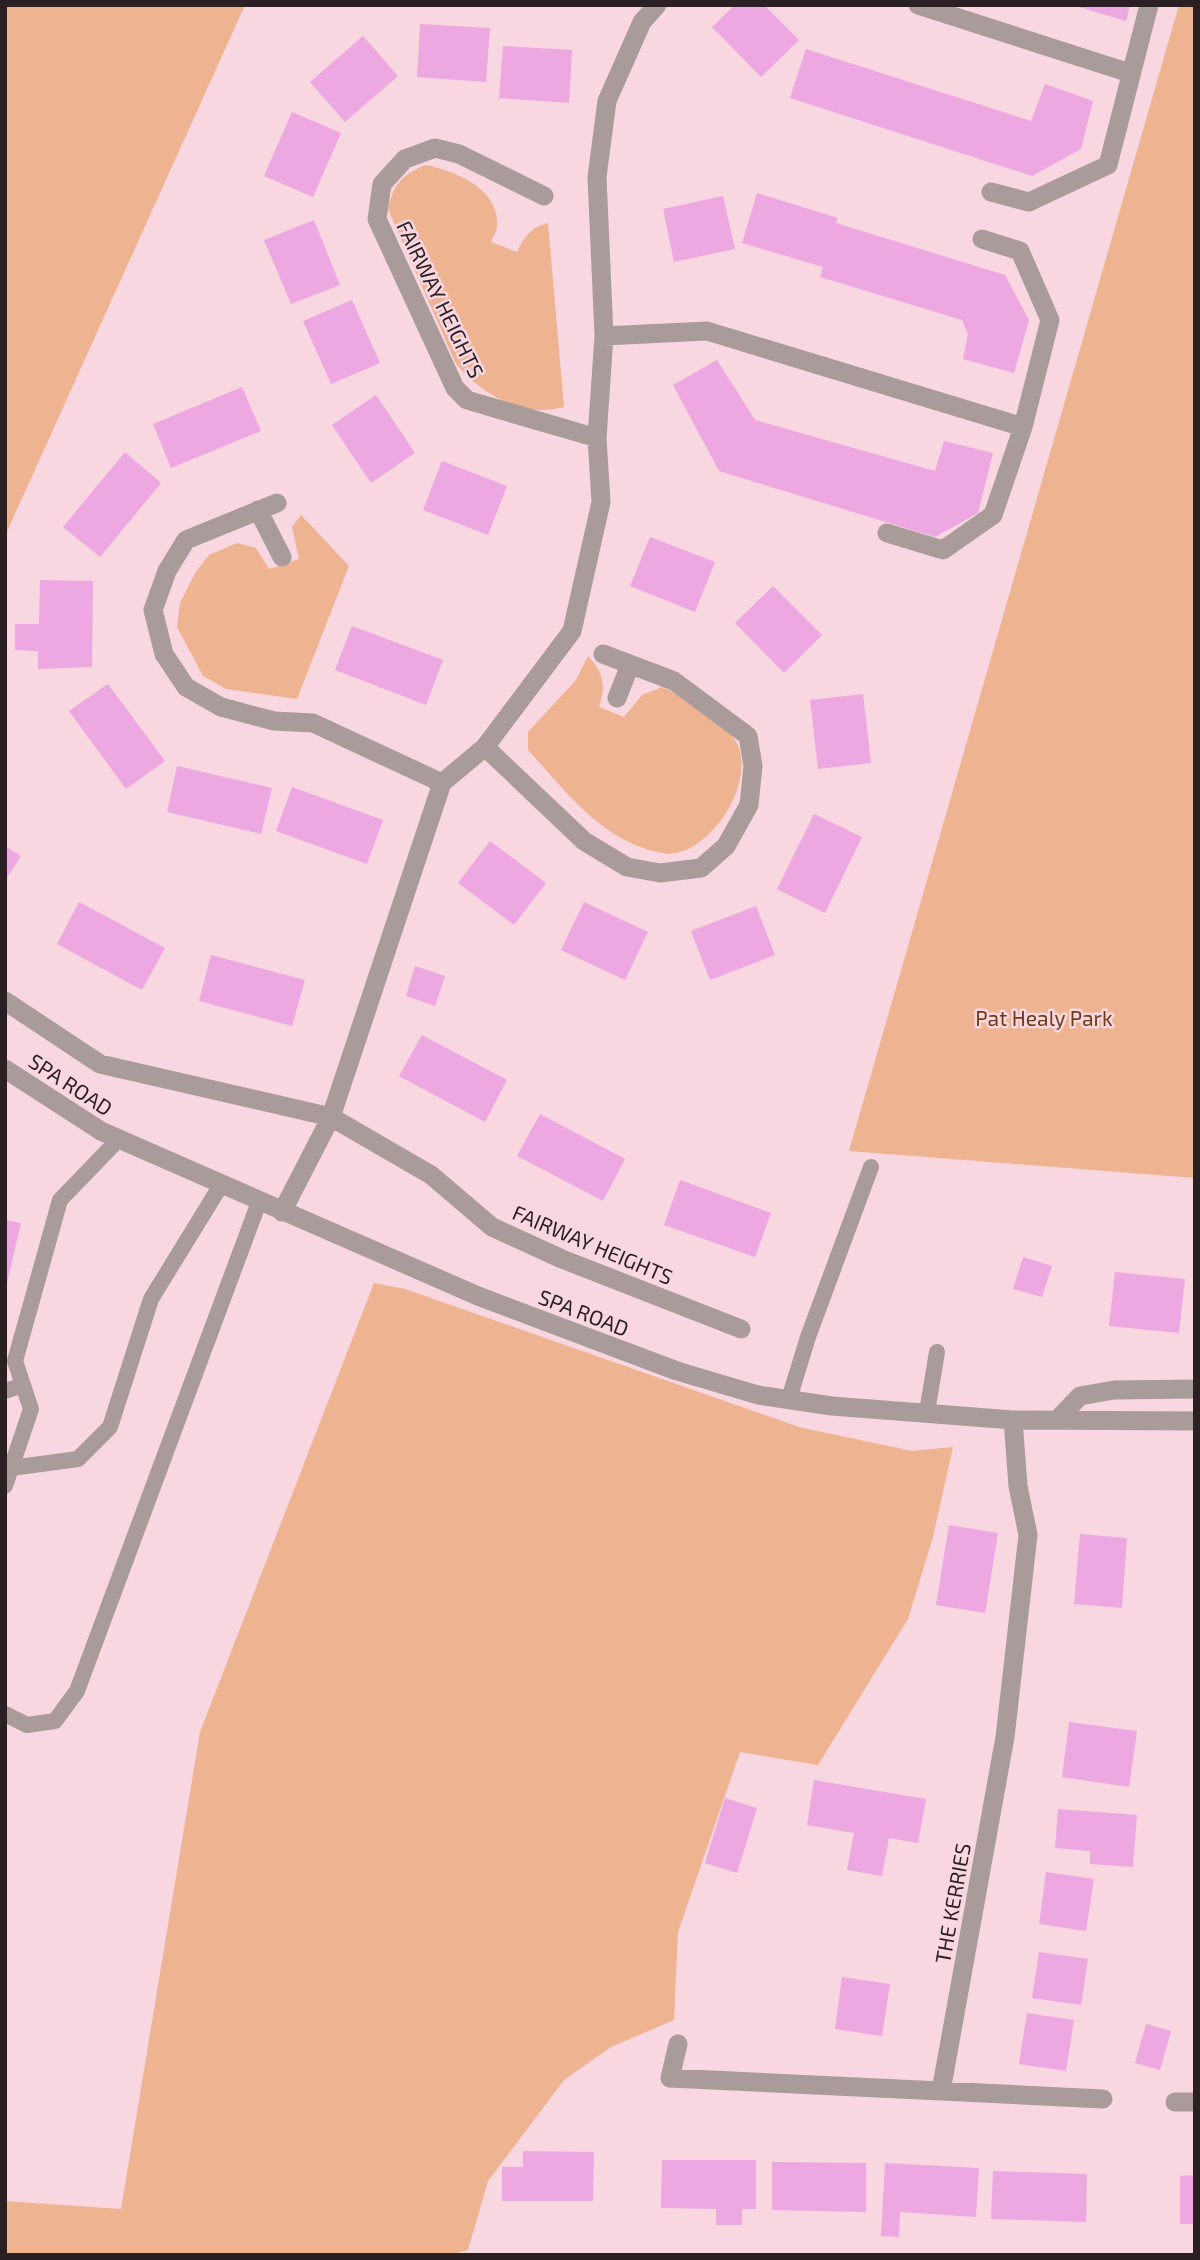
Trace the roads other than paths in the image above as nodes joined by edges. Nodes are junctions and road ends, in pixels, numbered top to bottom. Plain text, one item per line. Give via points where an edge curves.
1 (657, 5) edge
2 (918, 5) edge
3 (1149, 5) edge
4 (1130, 73) junction
5 (991, 192) dead end
6 (544, 196) dead end
7 (982, 239) dead end
8 (604, 336) junction
9 (1023, 427) junction
10 (597, 438) junction
11 (887, 533) dead end
12 (282, 557) dead end
13 (603, 654) dead end
14 (630, 665) junction
15 (617, 698) dead end
16 (485, 747) junction
17 (442, 783) junction
18 (5, 1001) edge
19 (5, 1069) edge
20 (331, 1117) junction
21 (119, 1139) junction
22 (871, 1167) dead end
23 (221, 1185) junction
24 (259, 1202) junction
25 (282, 1212) junction
26 (741, 1329) dead end
27 (937, 1352) dead end
28 (23, 1385) junction
29 (1195, 1389) edge
30 (5, 1391) edge
31 (789, 1399) junction
32 (927, 1412) junction
33 (1013, 1420) junction
34 (1057, 1420) junction
35 (1195, 1421) edge
36 (11, 1468) junction
37 (5, 1486) edge
38 (5, 1714) edge
39 (678, 2044) dead end
40 (941, 2091) junction
41 (1103, 2099) dead end
42 (1175, 2102) dead end
43 (1195, 2102) edge

1 - 8 street via 642,22 607,101 597,177
2 - 4 street
3 - 4 street
4 - 5 street via 1108,165 1029,202
6 - 10 street, FAIRWAY HEIGHTS via 460,154 435,148 405,159 382,184 377,219 455,387 467,400
7 - 9 street via 1020,251 1050,320
8 - 9 street via 708,331
8 - 10 street
9 - 11 street via 993,515 943,550
10 - 16 street via 601,502 572,631
12 - 17 street via 267,507 186,540 167,571 153,610 164,654 186,687 221,707 274,721 313,723
13 - 14 street
14 - 15 street
14 - 16 street via 674,681 748,736 753,765 750,805 726,846 701,867 660,873 626,867 584,841
16 - 17 street
17 - 20 street
18 - 20 street, FAIRWAY HEIGHTS via 100,1063
19 - 21 street, SPA ROAD
20 - 25 street
20 - 26 street, FAIRWAY HEIGHTS via 431,1175 492,1227
21 - 23 street, SPA ROAD
21 - 28 lane via 61,1200 15,1361
22 - 31 lane via 807,1337
23 - 24 street, SPA ROAD
23 - 36 lane via 151,1299 110,1427 78,1459
24 - 25 street, SPA ROAD
24 - 38 lane via 77,1691 55,1721 27,1725
25 - 31 street, SPA ROAD via 478,1296 677,1371 758,1395
27 - 32 lane
28 - 30 lane
28 - 36 lane via 31,1409
29 - 34 street via 1114,1390 1080,1396
31 - 32 street, SPA ROAD
32 - 33 street, SPA ROAD
33 - 34 street, SPA ROAD
33 - 40 street, THE KERRIES via 1018,1486 1028,1535 1004,1737
34 - 35 street, SPA ROAD
36 - 37 lane
39 - 40 street via 670,2078
40 - 41 street
42 - 43 street

